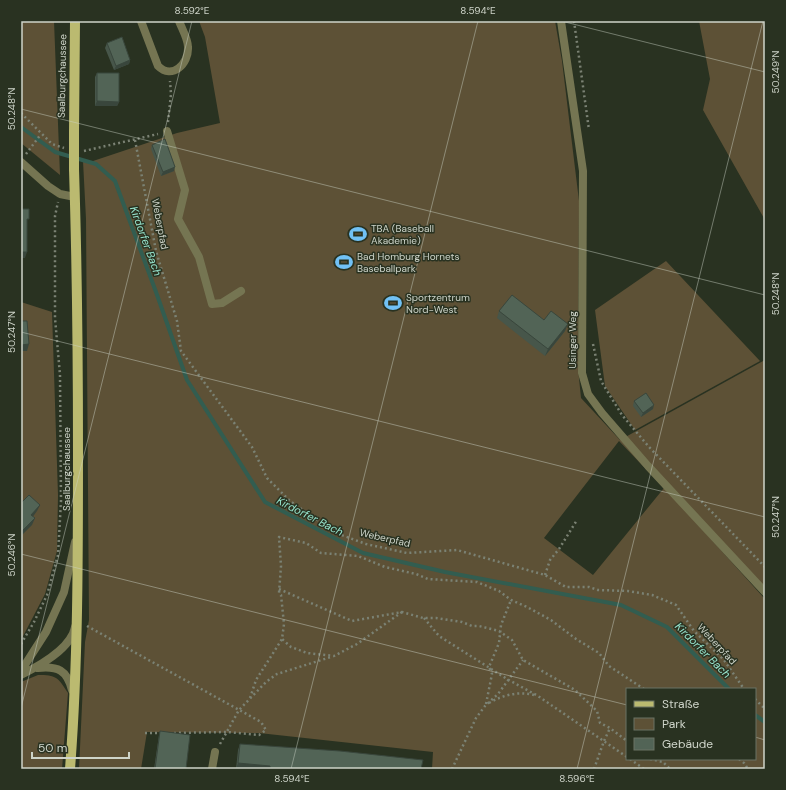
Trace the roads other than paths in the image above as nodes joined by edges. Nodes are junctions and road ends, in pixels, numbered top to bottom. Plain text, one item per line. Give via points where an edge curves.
1 (75, 21) edge
2 (141, 21) edge
3 (179, 21) edge
4 (561, 21) edge
5 (167, 131) road end
6 (21, 162) edge
7 (75, 197) junction
8 (241, 291) dead end
9 (78, 530) junction
10 (765, 592) edge
11 (76, 620) junction
12 (36, 668) junction
13 (21, 671) edge
14 (21, 675) edge
15 (75, 701) junction
16 (215, 752) dead end
17 (70, 769) edge
18 (212, 769) edge

1 - 7 main road, Saalburgchaussee, bridge
2 - 3 street via 158,66 170,76 186,60 188,53
4 - 10 street, Usinger Weg via 583,171 582,373 588,394 632,448
5 - 8 street via 185,190 178,219 199,257 212,304 222,303
6 - 7 street via 60,194
7 - 9 main road, Saalburgchaussee
9 - 11 main road, Saalburgchaussee
9 - 13 street via 64,592 46,632
11 - 12 street via 72,636 66,644
11 - 15 main road, Saalburgchaussee
12 - 14 street
12 - 15 street via 50,667 62,671 69,678
15 - 17 main road, Saalburgchaussee
16 - 18 street

